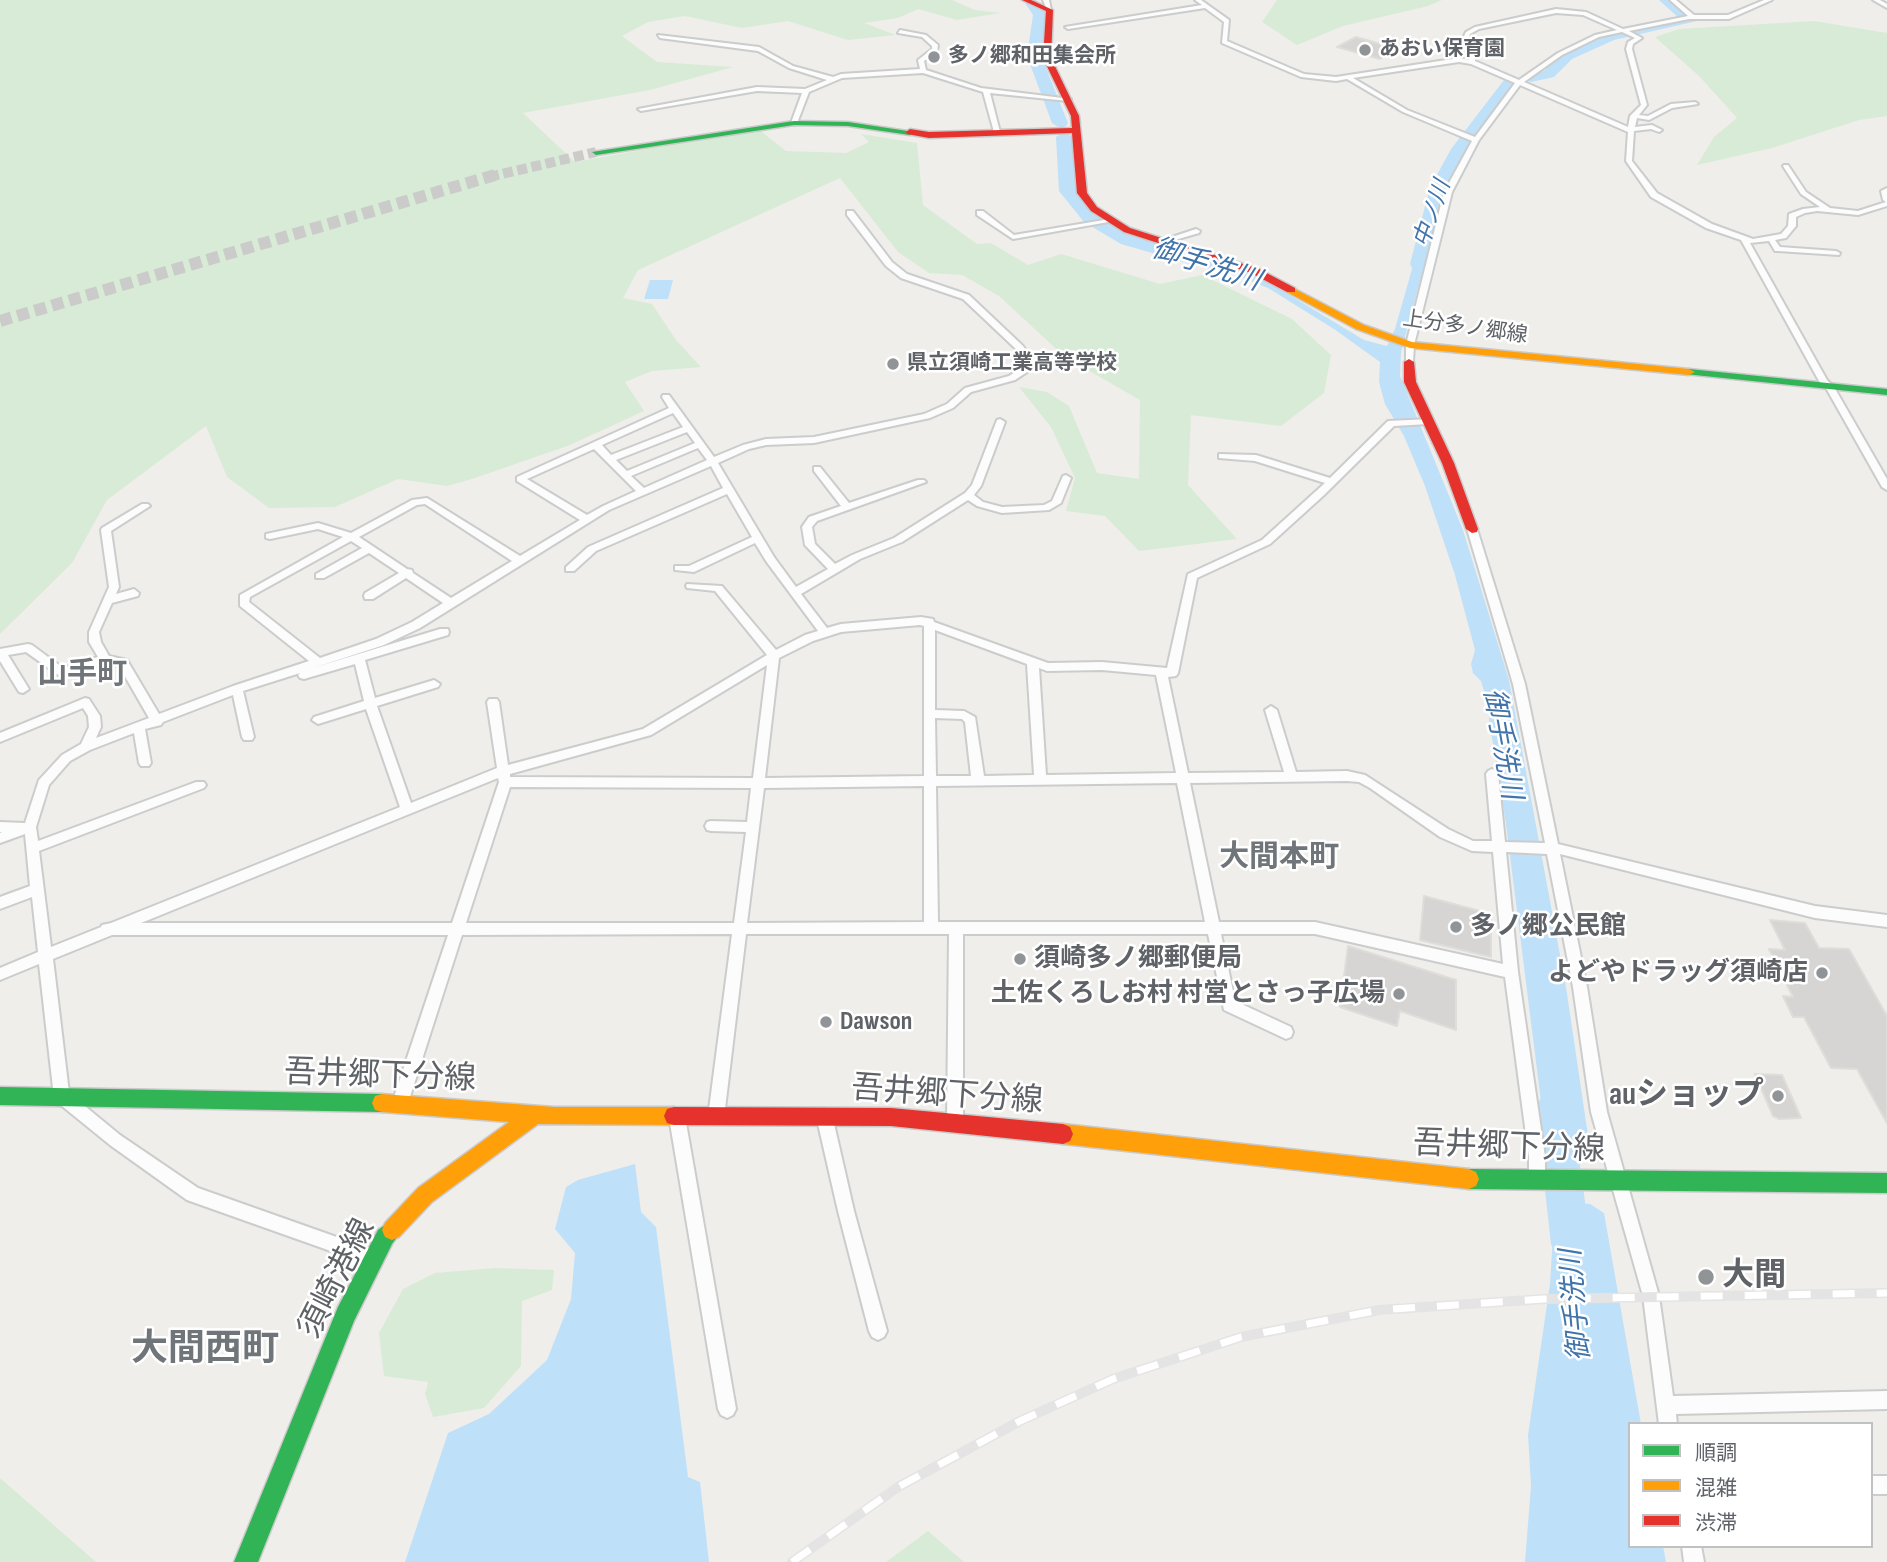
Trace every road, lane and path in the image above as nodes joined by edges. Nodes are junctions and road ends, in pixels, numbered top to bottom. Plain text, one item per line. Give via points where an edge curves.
1 (1025, 0) edge
2 (1198, 0) edge
3 (1673, 0) edge
4 (1769, 0) edge
5 (1876, 0) edge
6 (1046, 4) edge
7 (1207, 6) junction
8 (1887, 6) edge
9 (1689, 17) junction
10 (1050, 30) junction
11 (900, 32) dead end
12 (1628, 32) junction
13 (660, 36) dead end
14 (1472, 62) junction
15 (923, 71) junction
16 (1349, 78) junction
17 (832, 79) junction
18 (1517, 84) junction
19 (986, 90) junction
20 (806, 91) junction
21 (1064, 98) junction
22 (1695, 104) dead end
23 (641, 109) dead end
24 (1633, 116) junction
25 (1649, 118) junction
26 (1669, 118) dead end
27 (794, 123) junction
28 (1077, 130) junction
29 (1629, 130) junction
30 (1659, 130) dead end
31 (997, 132) junction
32 (1470, 139) junction
33 (596, 152) tunnel mouth
34 (1786, 166) dead end
35 (1887, 190) edge
36 (1887, 202) edge
37 (1830, 210) junction
38 (850, 213) dead end
39 (980, 213) dead end
40 (1106, 221) junction
41 (1085, 225) joint
42 (1196, 231) dead end
43 (1744, 239) junction
44 (1772, 240) junction
45 (1161, 242) junction
46 (1836, 253) dead end
47 (1407, 350) junction
48 (1830, 387) junction
49 (1887, 392) edge
50 (666, 397) dead end
51 (674, 409) junction
52 (1000, 422) dead end
53 (1424, 422) junction
54 (689, 428) junction
55 (701, 444) junction
56 (596, 445) junction
57 (1222, 456) dead end
58 (611, 458) junction
59 (713, 462) junction
60 (817, 469) dead end
61 (627, 474) junction
62 (1066, 478) dead end
63 (921, 482) dead end
64 (1332, 482) junction
65 (1887, 487) edge
66 (729, 489) junction
67 (642, 492) junction
68 (968, 495) junction
69 (145, 506) dead end
70 (848, 507) junction
71 (588, 520) junction
72 (1472, 529) joint
73 (270, 536) dead end
74 (351, 536) junction
75 (757, 538) junction
76 (371, 548) junction
77 (521, 562) junction
78 (679, 568) dead end
79 (570, 569) dead end
80 (834, 569) junction
81 (408, 572) junction
82 (320, 576) dead end
83 (691, 586) dead end
84 (796, 592) junction
85 (134, 593) dead end
86 (369, 596) dead end
87 (109, 600) junction
88 (452, 604) junction
89 (929, 622) junction
90 (444, 632) dead end
91 (825, 633) junction
92 (0, 653) edge
93 (774, 656) junction
94 (105, 659) junction
95 (359, 659) junction
96 (318, 663) junction
97 (1033, 663) junction
98 (1161, 672) junction
99 (434, 684) dead end
100 (23, 689) dead end
101 (238, 691) junction
102 (493, 702) dead end
103 (370, 703) junction
104 (1271, 710) dead end
105 (931, 714) junction
106 (318, 720) dead end
107 (157, 722) junction
108 (139, 729) junction
109 (248, 737) dead end
110 (0, 738) edge
111 (86, 747) junction
112 (145, 763) dead end
113 (1492, 774) dead end
114 (503, 776) junction
115 (1292, 777) junction
116 (1182, 778) junction
117 (1040, 779) junction
118 (978, 780) junction
119 (930, 781) junction
120 (758, 783) junction
121 (200, 785) dead end
122 (407, 809) junction
123 (711, 826) dead end
124 (0, 827) edge
125 (30, 827) junction
126 (751, 827) junction
127 (0, 838) edge
128 (33, 848) junction
129 (1504, 848) junction
130 (1546, 848) junction
131 (37, 889) junction
132 (0, 903) edge
133 (1887, 921) edge
134 (456, 927) junction
135 (931, 927) junction
136 (956, 928) junction
137 (1212, 928) junction
138 (106, 929) junction
139 (737, 929) junction
140 (46, 953) junction
141 (1511, 972) junction
142 (0, 974) edge
143 (1286, 1032) dead end
144 (0, 1096) edge
145 (62, 1097) junction
146 (400, 1103) junction
147 (536, 1114) junction
148 (824, 1115) junction
149 (677, 1117) junction
150 (716, 1117) junction
151 (955, 1121) junction
152 (1542, 1178) junction
153 (1609, 1179) junction
154 (1887, 1183) edge
155 (373, 1258) junction
156 (878, 1331) dead end
157 (1887, 1400) edge
158 (1665, 1405) junction
159 (727, 1409) dead end
160 (1668, 1422) edge
161 (246, 1562) edge

1 - 6 main road, 上分多ノ郷線
2 - 7 street
3 - 9 street
4 - 9 street via 1729,17
5 - 8 street
6 - 10 main road, 上分多ノ郷線
7 - 10 street
7 - 16 street via 1227,22 1224,42 1234,48 1312,79
9 - 12 street
10 - 21 main road, 上分多ノ郷線 via 1047,58
11 - 15 street via 924,36 935,46 921,60
12 - 14 street via 1574,11 1500,21 1468,33 1463,44
12 - 18 street via 1577,44
12 - 24 street via 1639,37 1629,48 1644,105
13 - 17 street via 759,49 790,67
14 - 16 street via 1450,59
14 - 18 street
15 - 17 street
15 - 19 street
16 - 32 street via 1405,111
17 - 20 street
18 - 29 street
18 - 32 street
19 - 21 street
19 - 31 street
20 - 23 street via 757,89
20 - 27 street
21 - 28 main road, 上分多ノ郷線 via 1076,116
22 - 25 street via 1671,106
24 - 25 street
24 - 29 street
25 - 26 street
27 - 31 main road via 848,124 918,135
27 - 33 main road
28 - 31 main road
28 - 40 main road, 上分多ノ郷線 via 1079,186
29 - 30 street
29 - 43 street via 1629,161 1649,192 1687,215
32 - 47 street via 1448,191
34 - 37 street via 1803,193
35 - 36 street
36 - 37 street via 1858,213
37 - 44 street via 1795,214 1788,231
38 - 59 street via 889,264 904,276 975,304 1020,348 1029,361 1027,368 1012,378 968,390 934,414 814,440 756,444
39 - 41 street via 1013,237
40 - 41 street
40 - 45 main road, 上分多ノ郷線
42 - 45 street
43 - 44 street
43 - 48 street
44 - 46 street via 1778,249
45 - 47 main road, 上分多ノ郷線 via 1265,275
47 - 48 main road, 上分多ノ郷線
47 - 53 main road via 1410,382
48 - 49 main road, 上分多ノ郷線
48 - 65 street
50 - 51 street
51 - 54 street
51 - 56 street
52 - 68 street via 976,486
53 - 64 street via 1391,423
53 - 72 main road
54 - 55 street
54 - 58 street
55 - 59 street
55 - 61 street
56 - 58 street
56 - 71 street via 520,479
57 - 64 street via 1256,458
58 - 61 street
59 - 66 street
59 - 67 street
60 - 70 street
61 - 67 street
62 - 68 street via 1056,503 1046,508 1002,510
63 - 70 street
64 - 98 street via 1266,542 1192,576 1172,673
66 - 75 street
66 - 79 street via 592,549
67 - 71 street
68 - 80 street via 898,540
69 - 87 street via 107,530 115,582
70 - 80 street via 813,519 807,527 810,545
71 - 77 street
72 - 130 street via 1519,684
73 - 74 street via 318,526
74 - 76 street
74 - 77 street via 427,500
74 - 96 street via 242,600
75 - 78 street via 691,570
75 - 84 street
76 - 81 street
76 - 82 street
77 - 88 street
80 - 84 street
81 - 86 street
81 - 88 street
83 - 93 street via 718,588
84 - 91 street
85 - 87 street
87 - 94 street via 94,632
88 - 96 street via 390,637
89 - 91 street via 872,624
89 - 97 street
89 - 105 street
90 - 95 street
91 - 93 street
92 - 94 street via 28,648 61,673
92 - 100 street
93 - 114 street via 647,732
93 - 120 street
94 - 107 street via 123,663
95 - 101 street
95 - 103 street
96 - 101 street
97 - 98 street via 1061,669 1102,666
97 - 117 street
98 - 116 street
99 - 103 street
101 - 107 street
101 - 109 street
102 - 114 street
103 - 106 street
103 - 122 street
104 - 115 street
105 - 118 street via 964,715 971,720
105 - 119 street
107 - 108 street
108 - 111 street
108 - 112 street
110 - 111 street via 85,702 95,727
111 - 125 street via 66,758 43,783
113 - 129 street
114 - 120 street
114 - 122 street
114 - 134 street
115 - 116 street
115 - 129 street via 1361,778 1459,841
116 - 117 street
116 - 137 street
117 - 118 street
118 - 119 street
119 - 120 street
119 - 135 street
120 - 126 street
121 - 128 street
122 - 138 street
123 - 126 street
124 - 125 street
125 - 127 street
125 - 128 street
126 - 139 street
128 - 131 street
129 - 130 street
129 - 141 street
130 - 133 street via 1815,912
130 - 153 street via 1580,987
131 - 132 street
131 - 140 street
134 - 138 street
134 - 139 street
134 - 146 street
135 - 136 street
135 - 139 street
136 - 137 street
136 - 151 street
137 - 141 street via 1329,930
137 - 143 street via 1229,1005
138 - 140 street
139 - 150 street
140 - 142 street
140 - 145 street
141 - 152 street
144 - 145 main road, 吾井郷下分線
145 - 146 main road, 吾井郷下分線
145 - 155 street via 193,1194
146 - 147 main road, 吾井郷下分線
147 - 149 main road, 吾井郷下分線
147 - 155 main road, 須崎港線 via 425,1195 402,1217
148 - 150 main road, 吾井郷下分線
148 - 151 main road, 吾井郷下分線
148 - 156 street
149 - 150 main road, 吾井郷下分線
149 - 159 street
151 - 152 main road, 吾井郷下分線 via 1349,1168 1465,1179
152 - 153 main road, 吾井郷下分線
153 - 154 main road, 吾井郷下分線
153 - 158 street via 1651,1296
155 - 161 main road, 須崎港線
157 - 158 street
158 - 160 street

